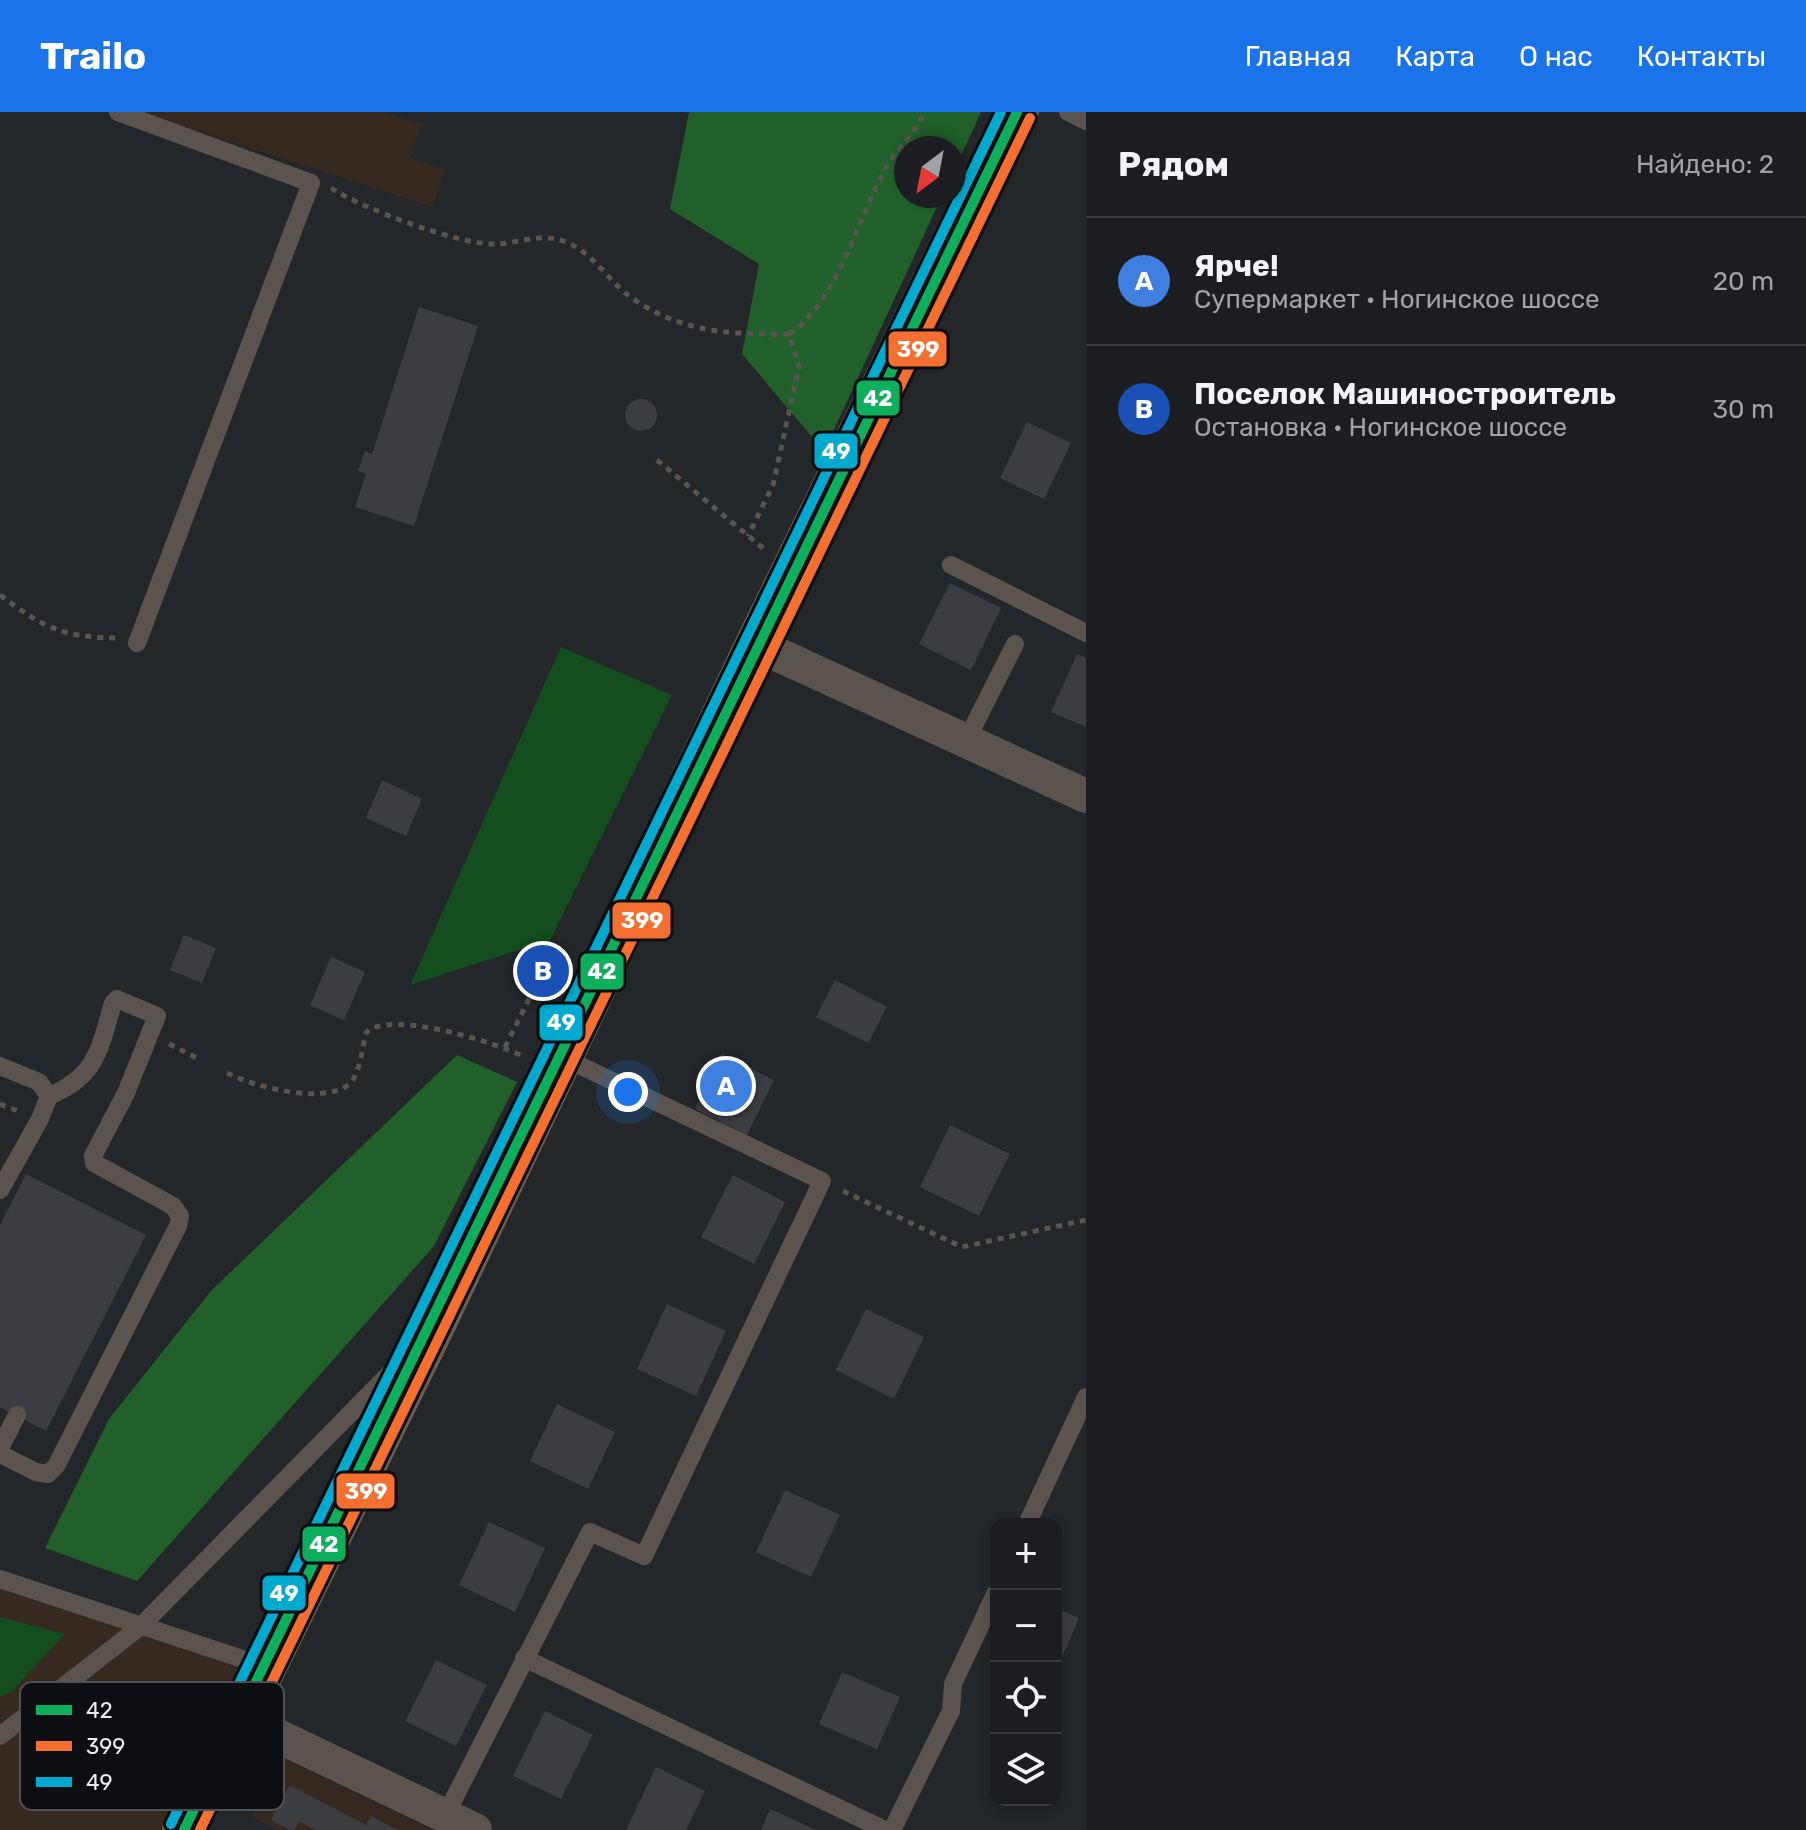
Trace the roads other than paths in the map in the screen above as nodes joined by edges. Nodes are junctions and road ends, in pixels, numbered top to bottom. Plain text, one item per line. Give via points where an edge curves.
1 (118, 112) edge
2 (1017, 112) edge
3 (1068, 112) edge
4 (1086, 121) edge
5 (951, 565) dead end
6 (1086, 633) edge
7 (137, 643) road end
8 (1015, 644) dead end
9 (757, 645) junction
10 (966, 741) junction
11 (1086, 796) edge
12 (556, 1064) junction
13 (0, 1066) edge
14 (49, 1096) junction
15 (0, 1190) edge
16 (430, 1332) junction
17 (1086, 1397) edge
18 (17, 1415) dead end
19 (0, 1451) edge
20 (1030, 1518) edge
21 (0, 1579) edge
22 (990, 1605) edge
23 (141, 1626) junction
24 (524, 1658) junction
25 (264, 1666) junction
26 (69, 1682) edge
27 (256, 1682) edge
28 (20, 1720) edge
29 (0, 1736) edge
30 (284, 1739) edge
31 (194, 1810) edge
32 (460, 1823) edge
33 (184, 1830) edge
34 (885, 1830) edge
35 (892, 1830) edge

1 - 7 lane via 311,183
2 - 9 highway
3 - 4 lane
5 - 6 lane
8 - 10 lane
9 - 10 street
9 - 12 highway
10 - 11 street
12 - 16 highway
12 - 24 lane via 822,1181 644,1556 590,1532
13 - 14 lane via 39,1082
14 - 15 lane
14 - 19 lane via 85,1076 117,999 157,1016 93,1156 94,1163 173,1206 180,1216 56,1466 48,1474 36,1472
16 - 23 lane
16 - 25 highway
17 - 20 lane
18 - 19 lane
21 - 23 lane
22 - 35 lane via 953,1684 951,1711
23 - 25 lane
23 - 26 lane
24 - 32 lane
24 - 34 lane
25 - 27 highway
28 - 29 lane
30 - 32 street
31 - 33 highway

